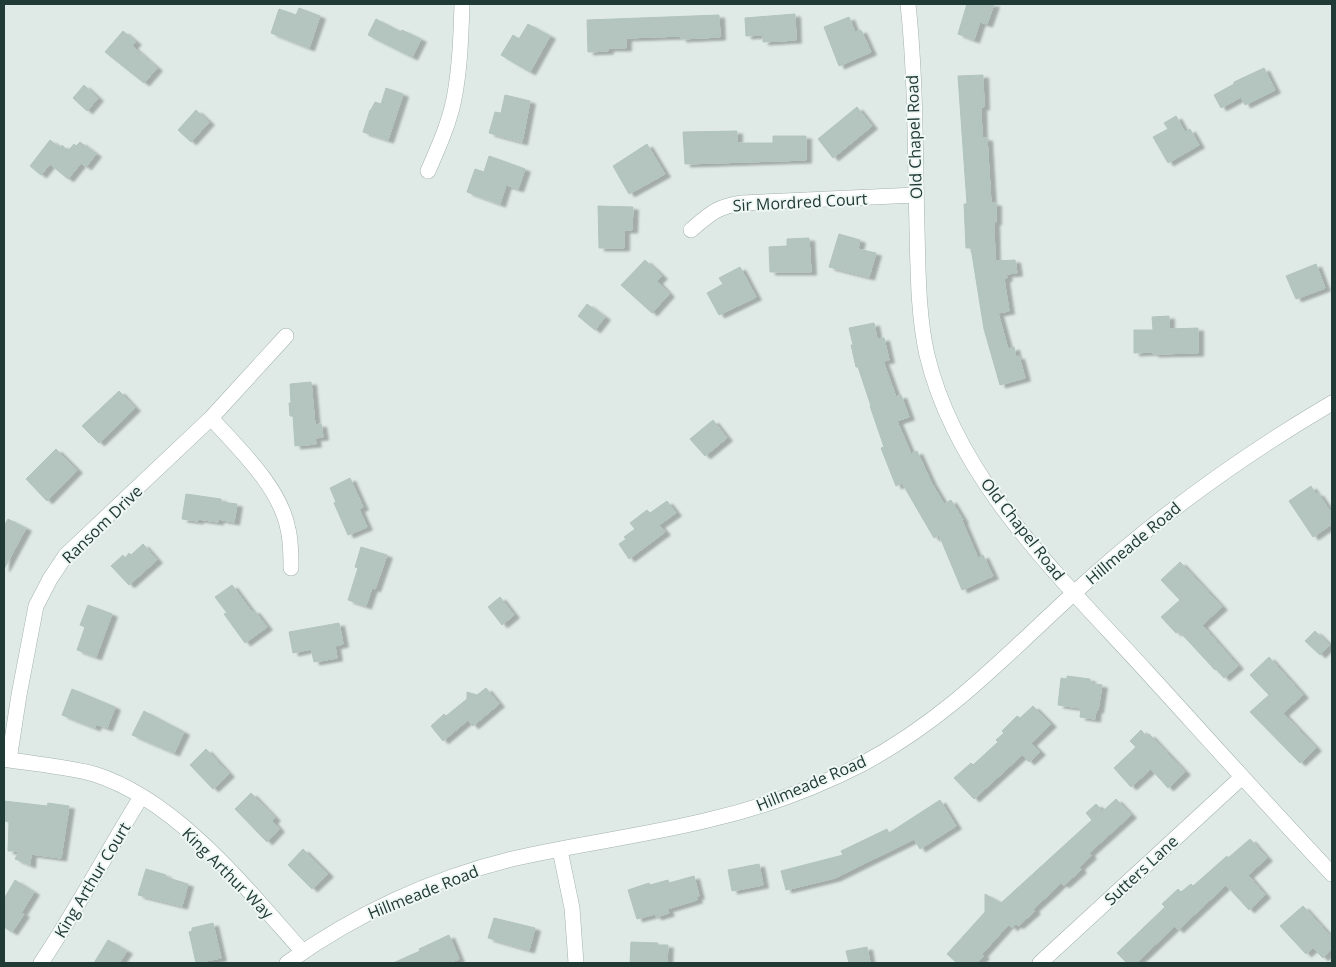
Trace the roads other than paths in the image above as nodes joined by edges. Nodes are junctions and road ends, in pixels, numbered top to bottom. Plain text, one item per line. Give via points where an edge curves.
1 (462, 4) edge
2 (908, 4) edge
3 (428, 171) dead end
4 (916, 195) junction
5 (691, 230) dead end
6 (286, 336) dead end
7 (1332, 403) edge
8 (211, 418) junction
9 (291, 568) dead end
10 (1074, 593) junction
11 (7, 760) edge
12 (1242, 777) junction
13 (141, 797) junction
14 (560, 850) junction
15 (1332, 874) edge
16 (303, 952) junction
17 (41, 963) edge
18 (287, 963) edge
19 (576, 963) edge
20 (1040, 963) edge

1 - 3 street via 454,100
2 - 4 street, Old Chapel Road
4 - 5 street, Sir Mordred Court via 735,204 722,207
4 - 10 street, Old Chapel Road via 920,298 926,347 942,399 957,434 992,494
6 - 8 street, Ransom Drive
7 - 10 street, Hillmeade Road via 1266,443 1156,522
8 - 9 street via 262,476 277,500 288,529
8 - 11 street, Ransom Drive via 66,555 50,579 36,606
10 - 12 street, Old Chapel Road
10 - 14 street, Hillmeade Road via 959,699 927,724 863,763 752,808 710,820
11 - 13 street, King Arthur Way via 94,774
12 - 15 street, Old Chapel Road
12 - 20 street, Sutters Lane
13 - 16 street, King Arthur Way via 207,848
13 - 17 street, King Arthur Court
14 - 16 street, Hillmeade Road via 509,860 405,896
14 - 19 street via 572,908
16 - 18 street, Hillmeade Road

